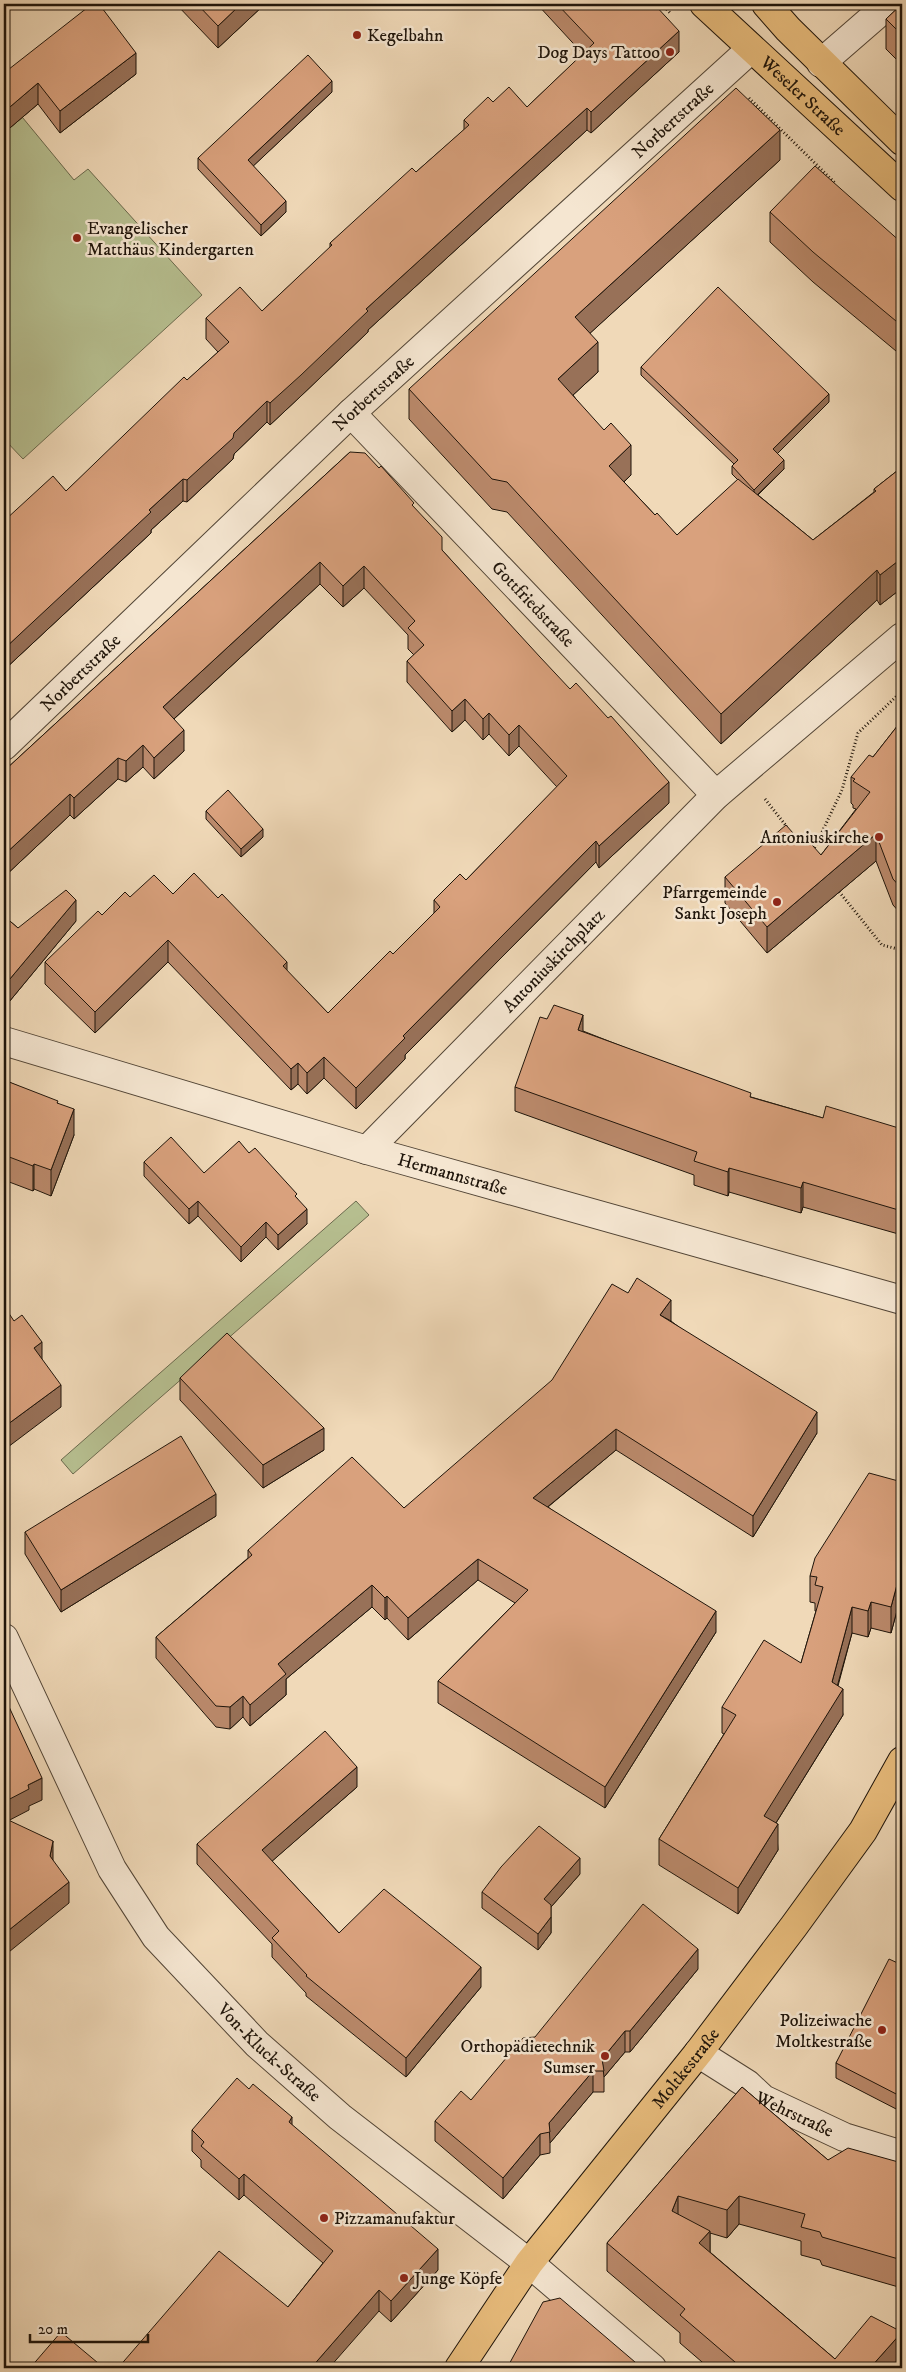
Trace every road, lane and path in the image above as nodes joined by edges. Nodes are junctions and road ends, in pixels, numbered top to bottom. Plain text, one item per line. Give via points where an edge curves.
1 (662, 4) edge
2 (704, 4) edge
3 (766, 4) edge
4 (889, 4) edge
5 (674, 18) dead end
6 (751, 49) junction
7 (822, 63) junction
8 (724, 73) junction
9 (902, 141) edge
10 (837, 186) edge
11 (902, 187) edge
12 (351, 413) junction
13 (902, 637) edge
14 (902, 691) edge
15 (4, 746) edge
16 (744, 773) junction
17 (716, 794) junction
18 (792, 833) edge
19 (810, 856) edge
20 (836, 887) edge
21 (902, 950) edge
22 (4, 1041) edge
23 (367, 1150) junction
24 (902, 1300) edge
25 (4, 1638) edge
26 (902, 1761) edge
27 (698, 2053) junction
28 (902, 2155) edge
29 (529, 2263) junction
30 (459, 2368) edge
31 (652, 2368) edge

1 - 5 path
2 - 6 main road, Weseler Straße
3 - 7 main road, Weseler Straße
4 - 7 street
6 - 8 street, Norbertstraße
6 - 11 main road, Weseler Straße
7 - 9 main road, Weseler Straße
8 - 10 path
8 - 12 street, Norbertstraße
12 - 15 street, Norbertstraße
12 - 17 street, Gottfriedstraße
13 - 16 street, Antoniuskirchplatz
14 - 19 path via 858,733 842,790
16 - 17 street, Antoniuskirchplatz
16 - 18 path
17 - 23 street, Antoniuskirchplatz
20 - 21 path via 882,945
22 - 23 street, Hermannstraße
23 - 24 street, Hermannstraße
25 - 29 street, Von-Kluck-Straße via 112,1869 156,1937 257,2044 333,2111
26 - 27 main road, Moltkestraße via 863,1830
27 - 28 street, Wehrstraße via 747,2084 762,2099 844,2137
27 - 29 main road, Moltkestraße
29 - 30 main road, Moltkestraße
29 - 31 street, Von-Kluck-Straße

